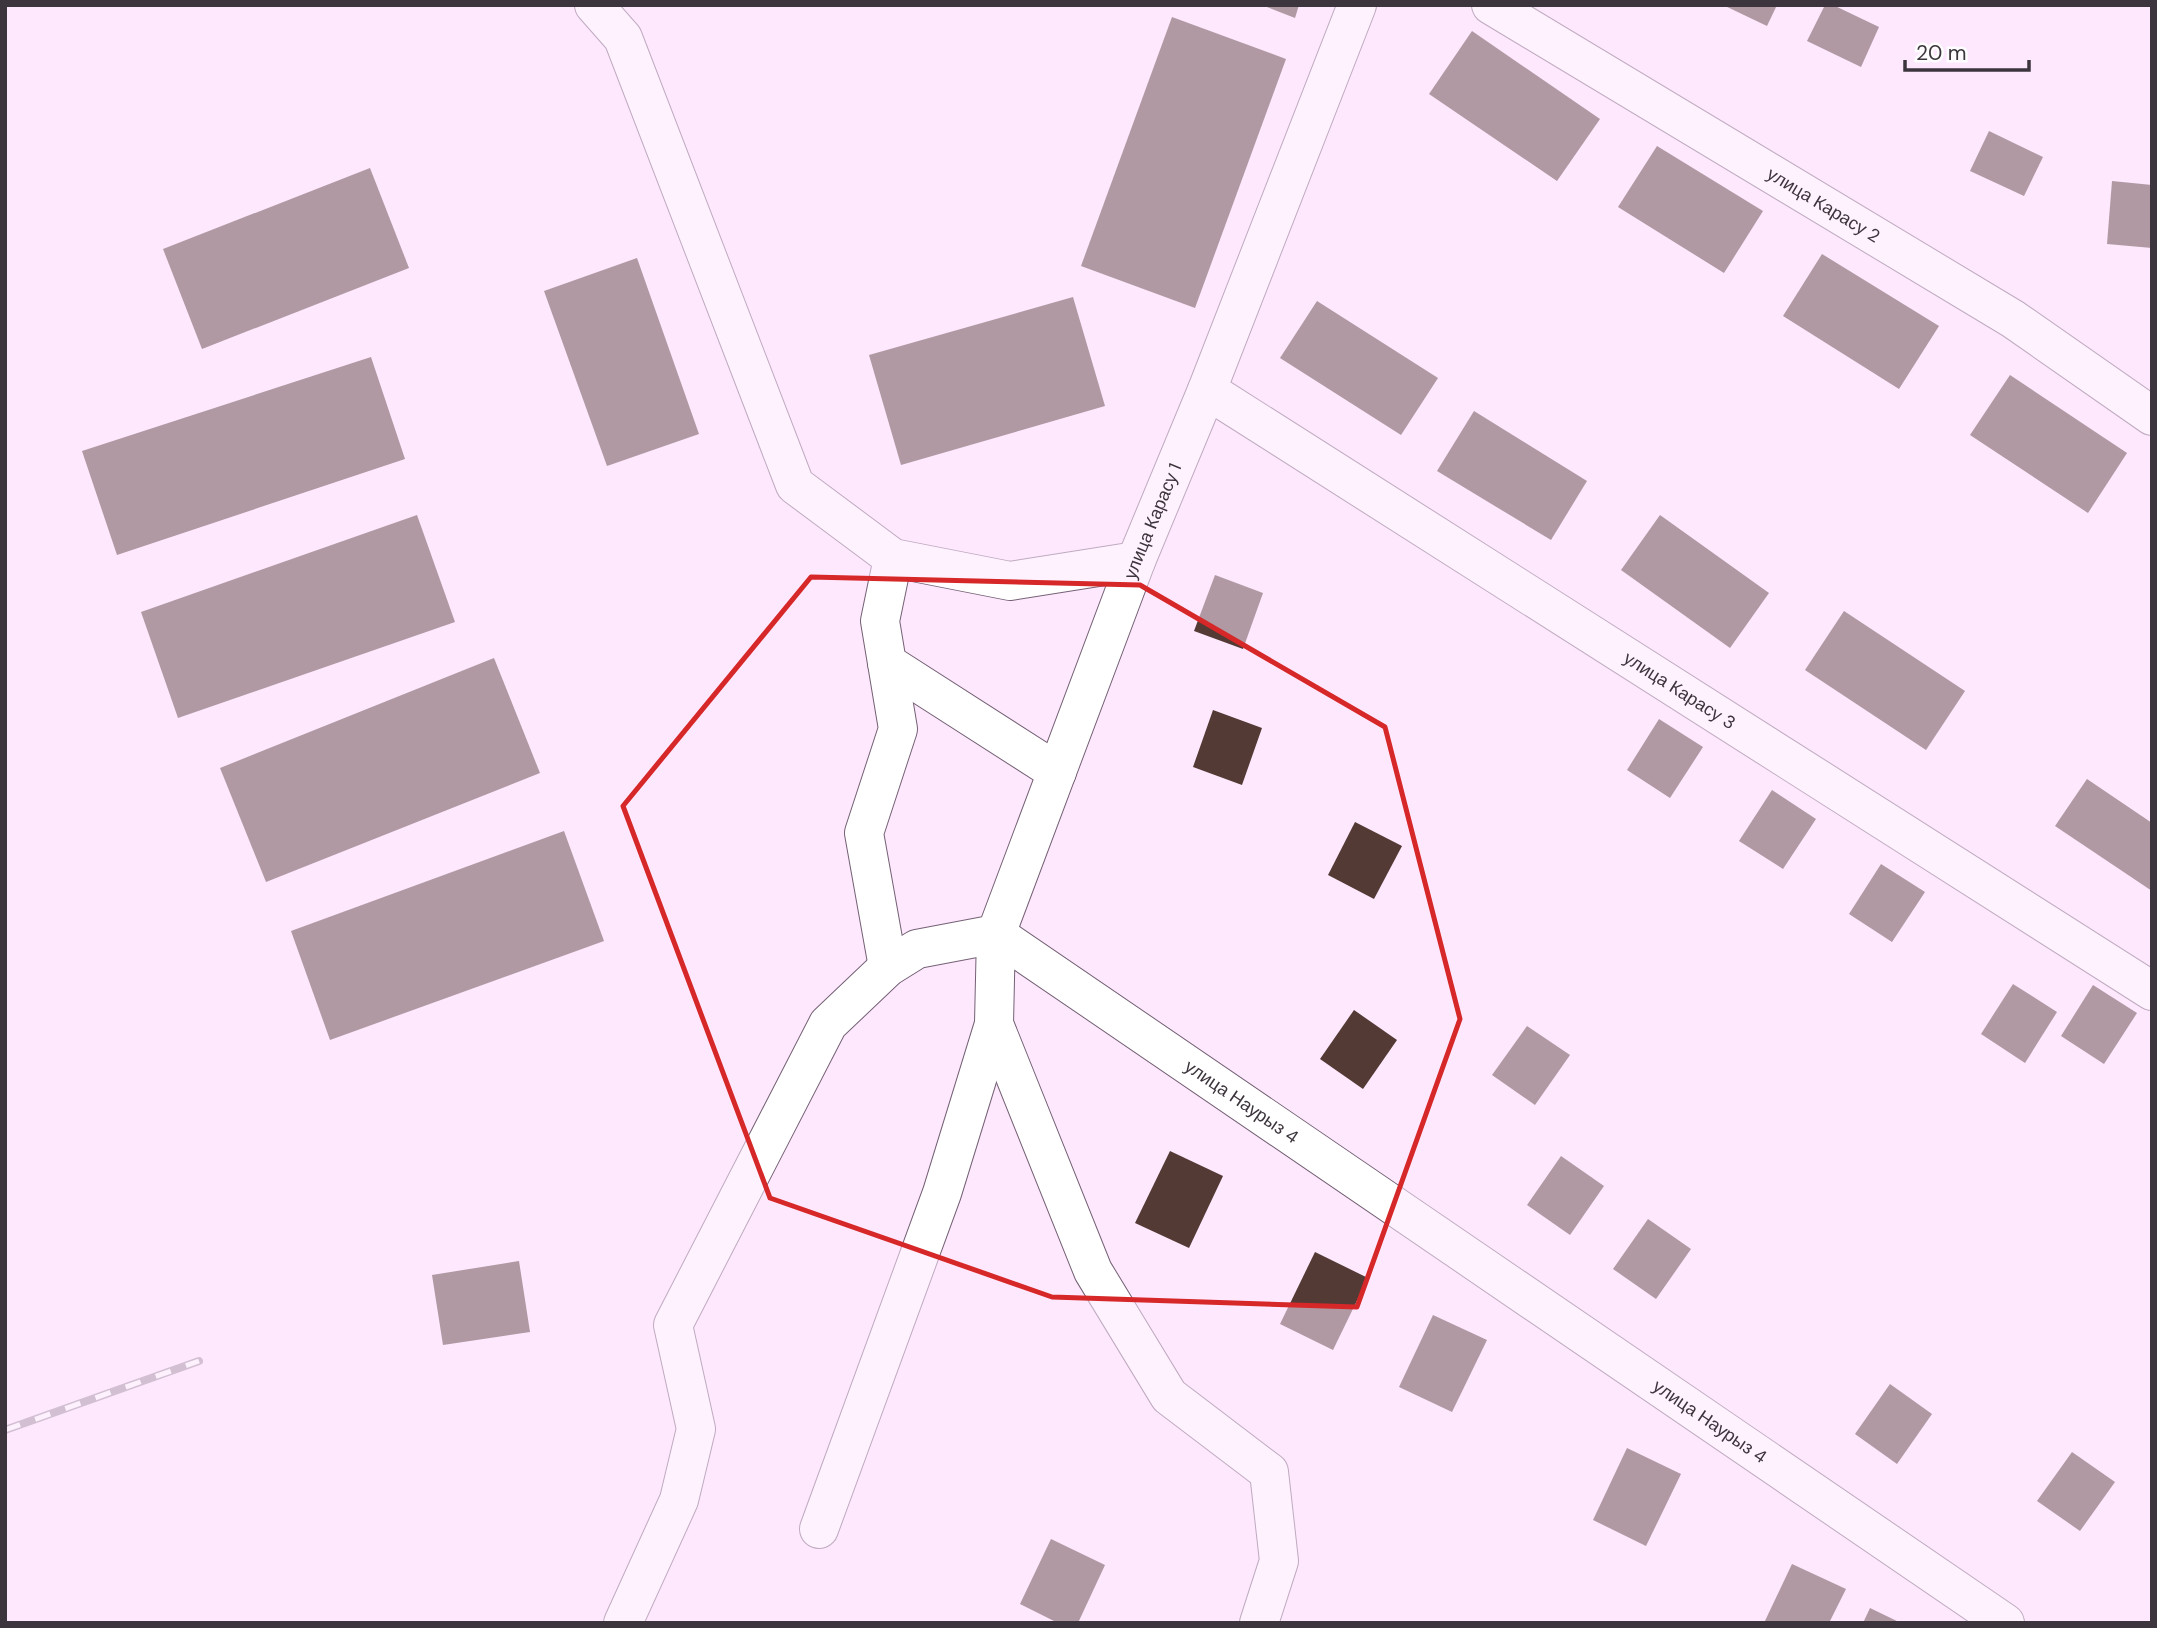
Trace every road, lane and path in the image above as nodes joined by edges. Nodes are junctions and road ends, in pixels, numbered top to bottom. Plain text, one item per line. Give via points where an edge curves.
1 (594, 5) edge
2 (1357, 5) edge
3 (1491, 5) edge
4 (1207, 390) junction
5 (2152, 416) edge
6 (893, 558) junction
7 (1136, 561) junction
8 (887, 663) junction
9 (1057, 772) junction
10 (996, 934) junction
11 (888, 967) junction
12 (2152, 991) edge
13 (994, 1024) junction
14 (819, 1529) dead end
15 (623, 1623) edge
16 (1259, 1623) edge
17 (2005, 1623) edge

1 - 6 street via 623,38 795,485
2 - 4 street, улица Карасу 1
3 - 5 street, улица Карасу 2 via 2013,319
4 - 7 street, улица Карасу 1
4 - 12 street, улица Карасу 3
6 - 7 street via 1010,581
6 - 8 street via 880,621
7 - 9 street, улица Карасу 1
8 - 9 street
8 - 11 street via 898,729 864,833
9 - 10 street, улица Карасу 1
10 - 11 street via 917,948
10 - 13 street
10 - 17 street, улица Наурыз 4
11 - 15 street via 828,1024 673,1325 696,1429 679,1500
13 - 14 street via 942,1194
13 - 16 street via 1093,1271 1169,1396 1269,1472 1279,1561

